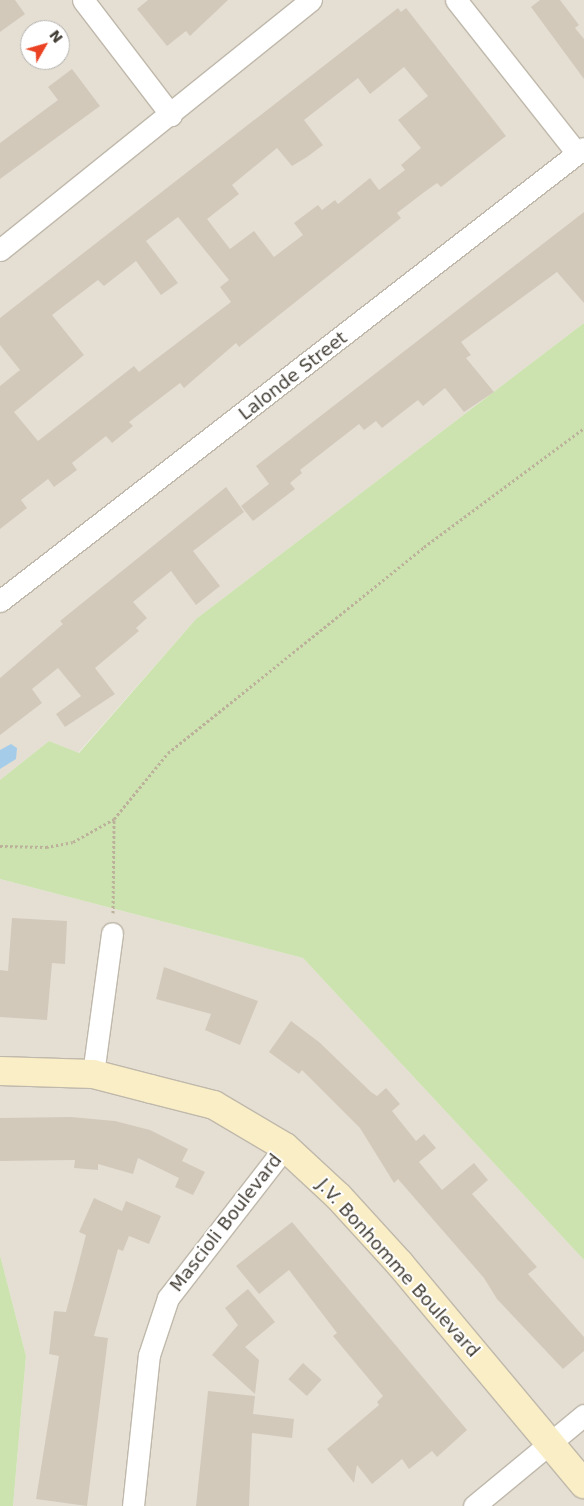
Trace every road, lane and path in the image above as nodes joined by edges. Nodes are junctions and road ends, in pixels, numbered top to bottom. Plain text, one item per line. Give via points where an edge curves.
1 (83, 0) edge
2 (311, 0) edge
3 (456, 0) edge
4 (171, 115) junction
5 (580, 150) edge
6 (0, 250) edge
7 (584, 428) edge
8 (0, 601) edge
9 (114, 819) junction
10 (0, 846) edge
11 (112, 933) joint
12 (0, 1071) edge
13 (93, 1074) junction
14 (285, 1147) junction
15 (584, 1415) edge
16 (550, 1443) junction
17 (584, 1484) edge
18 (133, 1506) edge
19 (474, 1506) edge

1 - 4 street
2 - 4 street
3 - 5 street
4 - 6 street
5 - 8 street, Lalonde Street
7 - 9 path via 424,547 168,753
9 - 10 path via 73,842 46,847
9 - 11 path
11 - 13 street
12 - 13 street, J.V. Bonhomme Boulevard
13 - 14 street, J.V. Bonhomme Boulevard via 214,1105
14 - 16 street, J.V. Bonhomme Boulevard via 394,1258
14 - 18 street, Mascioli Boulevard via 168,1298 149,1355
15 - 16 street
16 - 17 street, J.V. Bonhomme Boulevard
16 - 19 street

